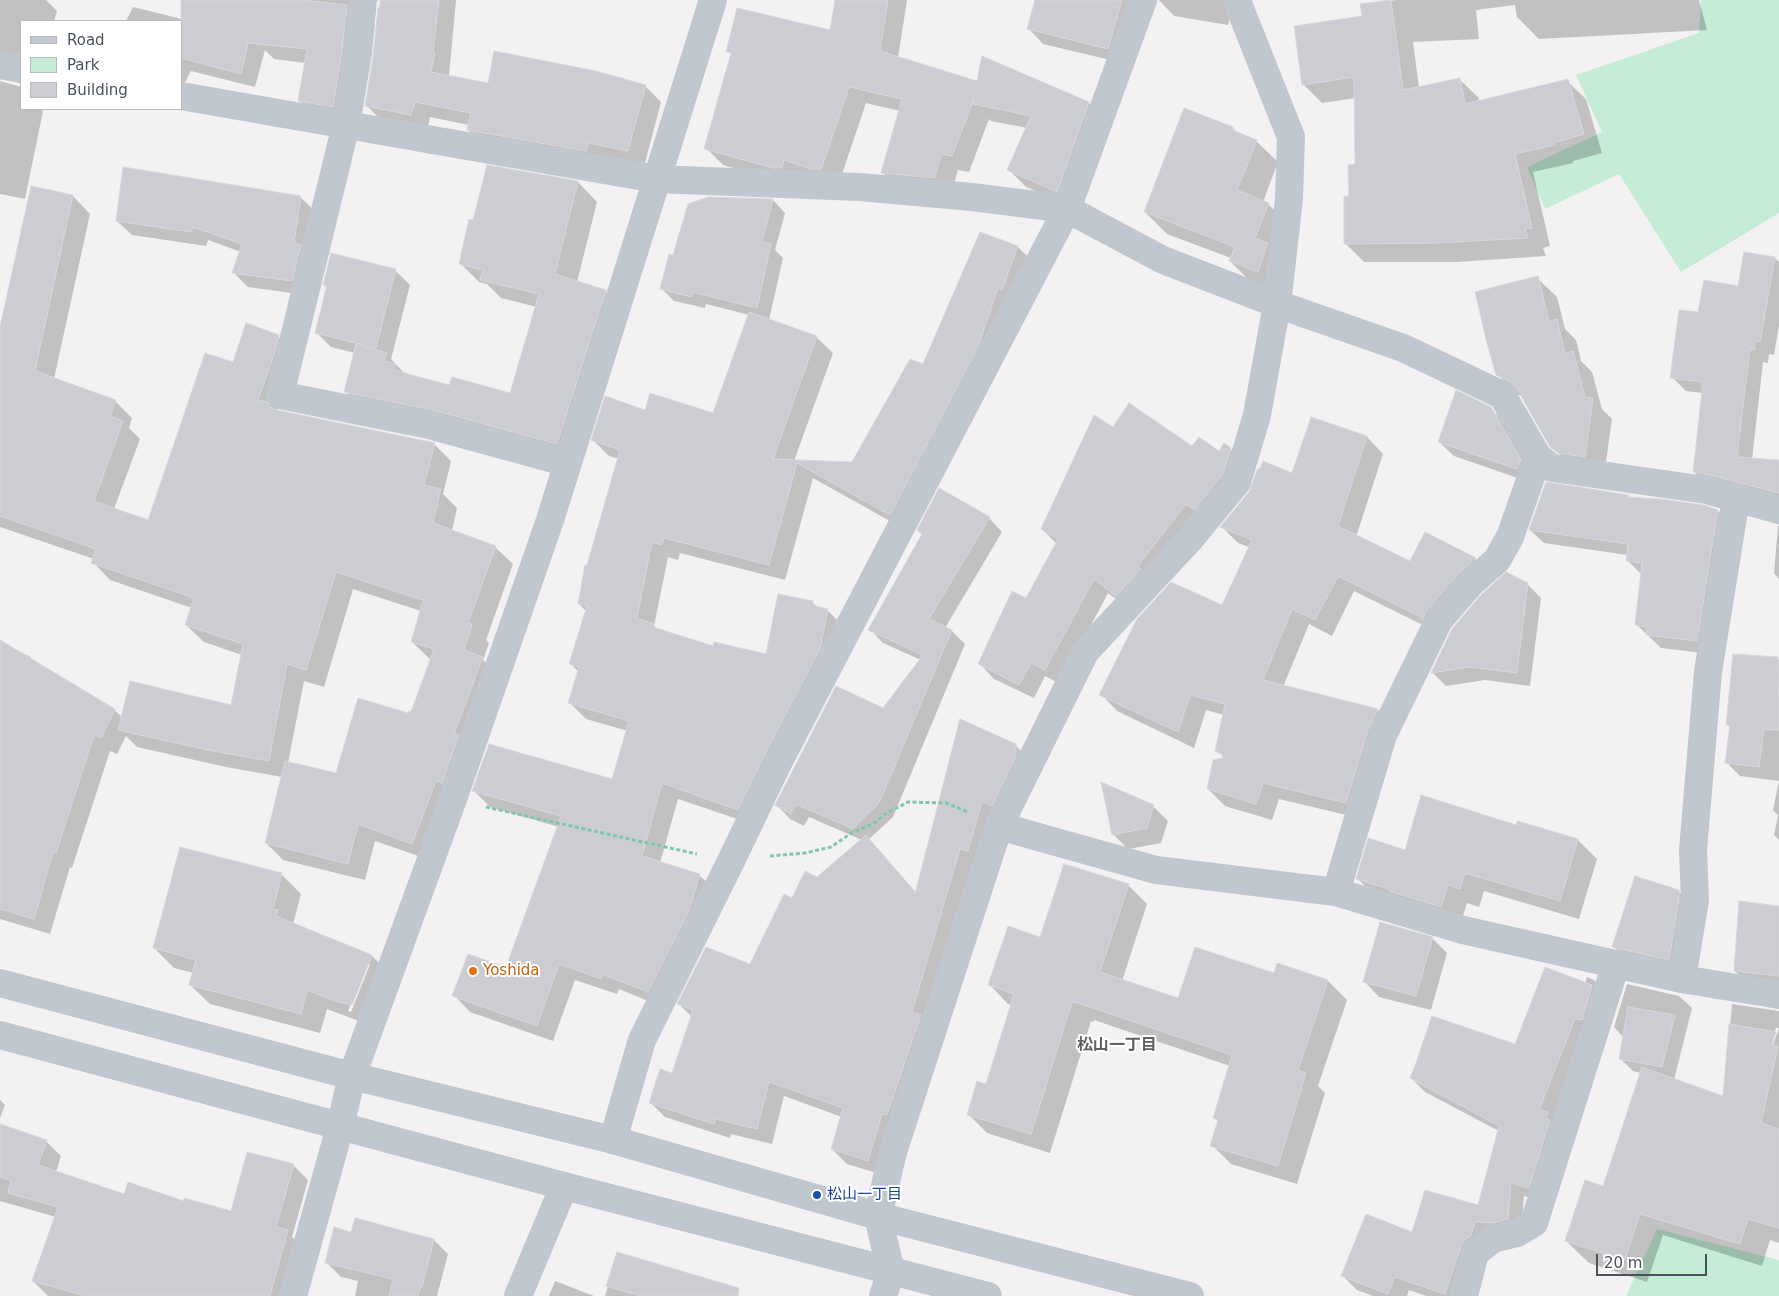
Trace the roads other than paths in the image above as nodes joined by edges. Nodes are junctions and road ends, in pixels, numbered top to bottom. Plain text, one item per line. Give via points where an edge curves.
1 (364, 0) edge
2 (714, 0) edge
3 (1143, 0) edge
4 (1238, 0) edge
5 (0, 65) edge
6 (20, 68) edge
7 (182, 96) edge
8 (346, 125) junction
9 (656, 179) junction
10 (1067, 209) junction
11 (1277, 304) junction
12 (1538, 457) junction
13 (568, 463) junction
14 (1736, 498) junction
15 (1779, 510) edge
16 (999, 826) junction
17 (1336, 892) junction
18 (1616, 964) junction
19 (1682, 979) junction
20 (0, 983) edge
21 (1779, 995) edge
22 (0, 1035) edge
23 (352, 1076) junction
24 (340, 1127) junction
25 (613, 1140) junction
26 (564, 1186) junction
27 (878, 1216) junction
28 (887, 1284) edge
29 (293, 1296) edge
30 (518, 1296) edge
31 (988, 1296) edge
32 (1190, 1296) edge
33 (1464, 1296) edge

1 - 8 street
2 - 9 street
3 - 10 street
4 - 11 street via 1291,137 1289,199
5 - 6 street
7 - 8 street
8 - 9 street
8 - 13 street via 280,395 429,425
9 - 10 street via 859,187
9 - 13 street
10 - 11 street via 1163,260
10 - 25 street via 779,762 646,1031
11 - 12 street via 1403,348 1502,395
11 - 16 street via 1257,414 1237,482 1190,539 1085,652
12 - 14 street via 1552,468 1706,490
12 - 17 street via 1510,537 1497,560 1470,584 1439,620 1383,736
13 - 23 street via 453,799
14 - 15 street
14 - 19 street via 1708,672 1693,850 1695,900
16 - 17 street via 1156,870
16 - 27 street via 892,1152
17 - 18 street via 1463,930
18 - 19 street
18 - 33 street via 1534,1224 1493,1240 1475,1253
19 - 21 street
20 - 23 street
22 - 24 street
23 - 24 street
23 - 25 street
24 - 26 street
24 - 29 street
25 - 27 street
26 - 28 street
26 - 30 street
27 - 28 street
27 - 32 street
28 - 31 street

